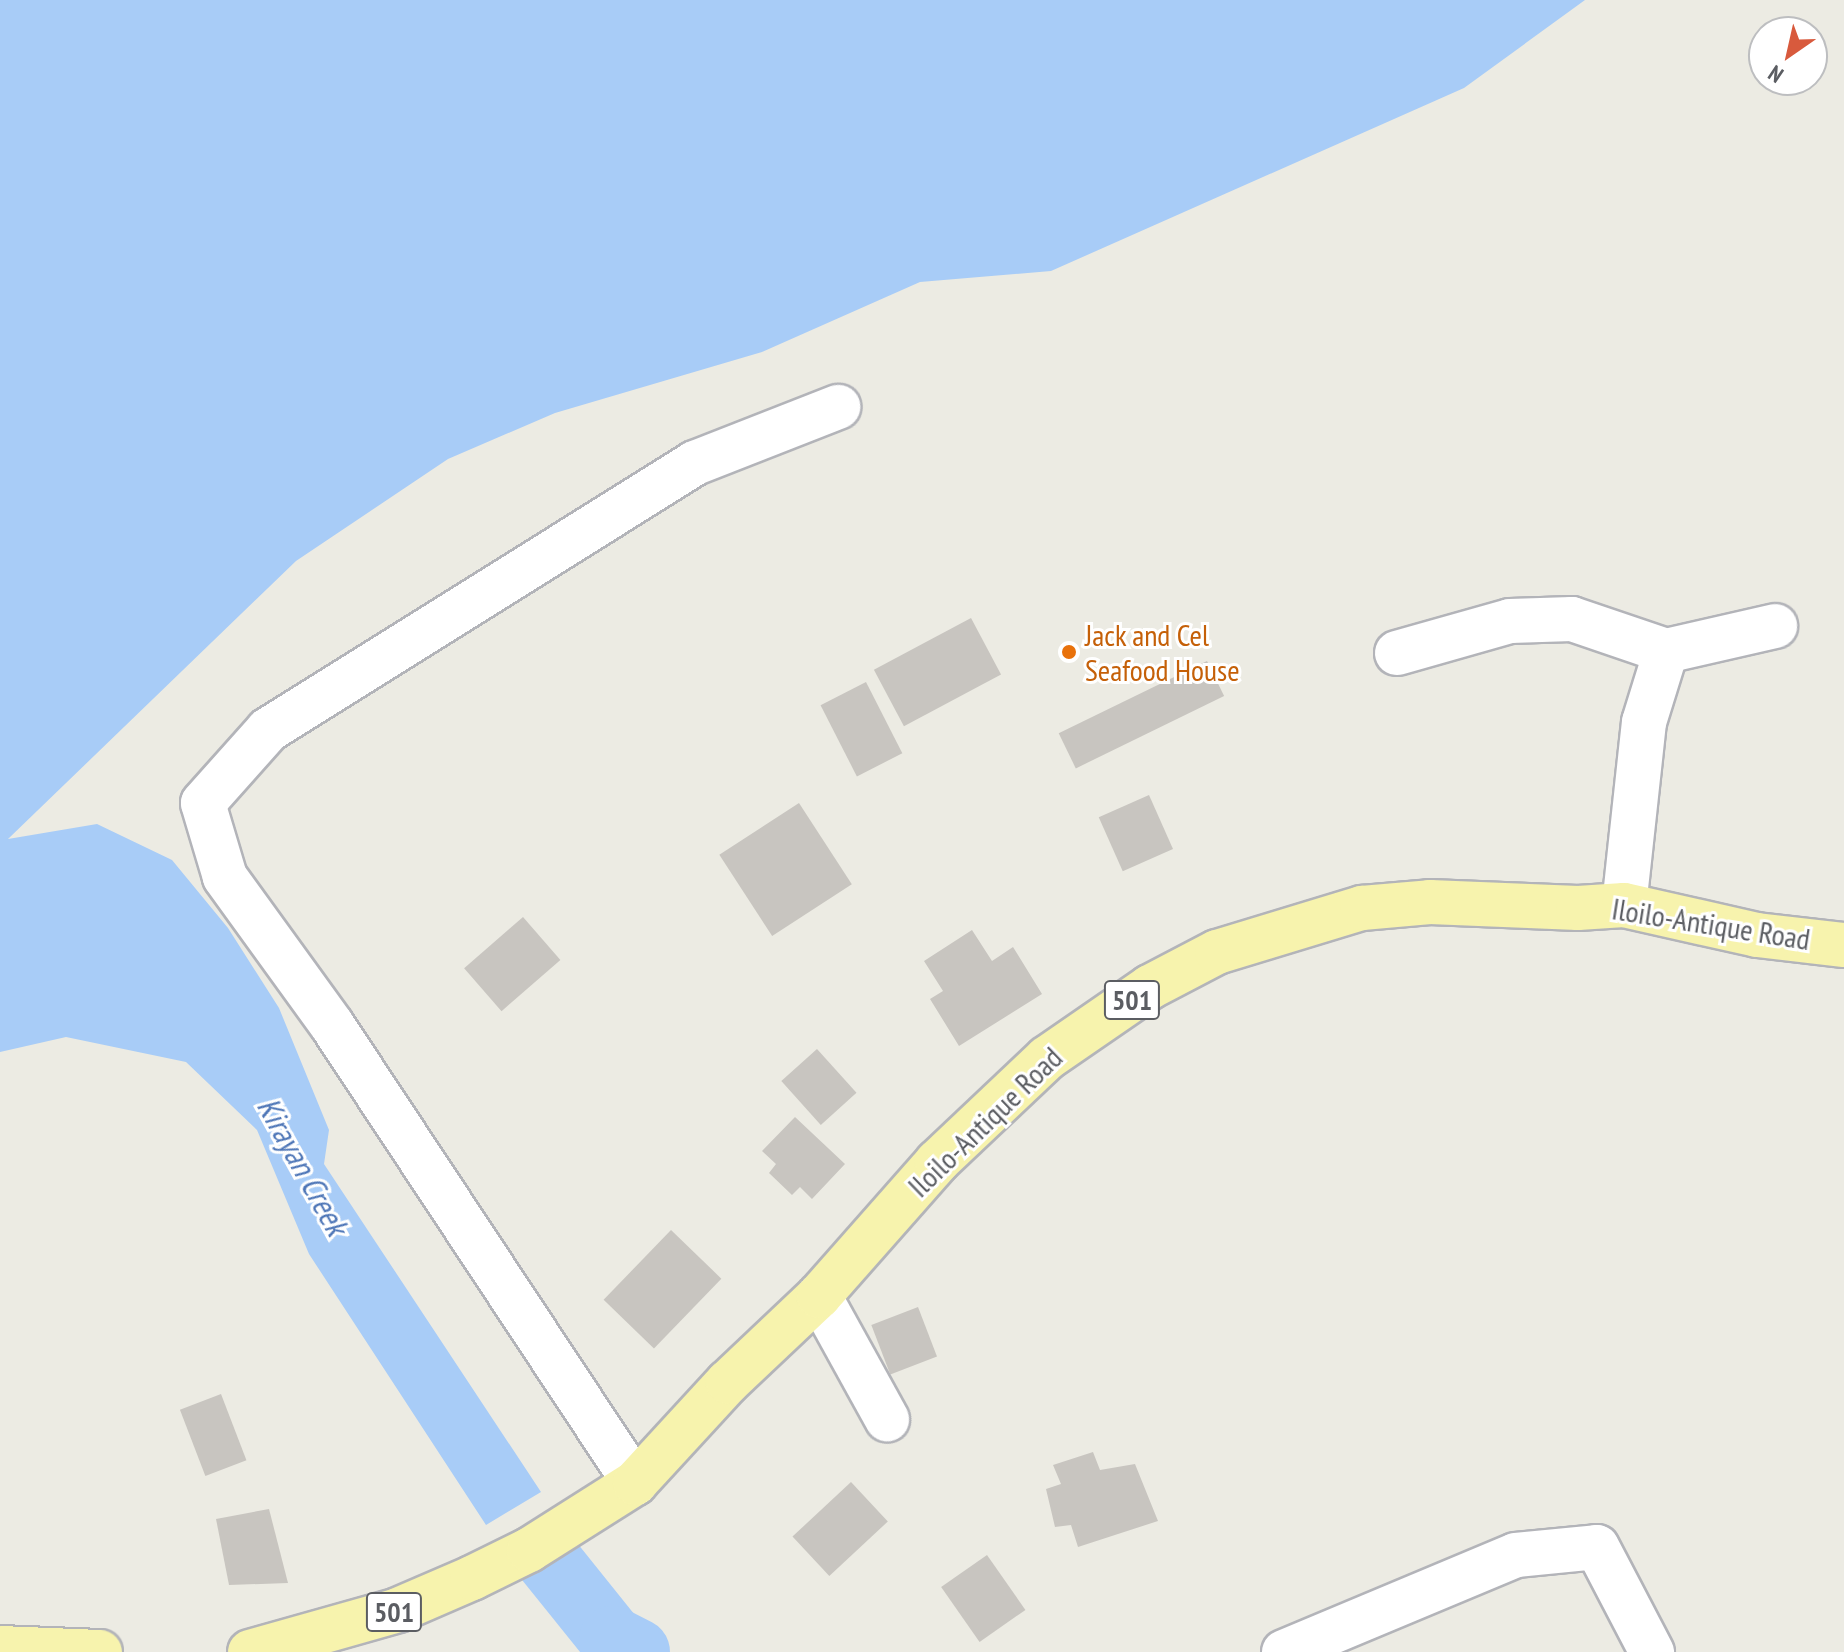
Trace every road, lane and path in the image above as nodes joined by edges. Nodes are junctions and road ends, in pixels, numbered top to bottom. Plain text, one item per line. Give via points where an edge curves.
1 (838, 407) dead end
2 (1775, 626) dead end
3 (1666, 651) junction
4 (1397, 653) dead end
5 (1624, 905) junction
6 (1844, 945) edge
7 (819, 1296) junction
8 (887, 1419) dead end
9 (635, 1483) junction
10 (0, 1648) edge
11 (100, 1652) edge
12 (250, 1652) edge
13 (1284, 1652) edge
14 (1652, 1652) edge

1 - 9 street via 681,472 268,730 203,803 225,877 332,1025
2 - 3 street
3 - 4 street via 1572,619 1510,621
3 - 5 street via 1644,722
5 - 6 main road, Iloilo-Antique Road / 501 via 1757,935
5 - 7 main road, Iloilo-Antique Road / 501 via 1430,902 1362,908 1217,952 1150,987 1047,1058 937,1162
7 - 8 street
7 - 9 main road, Iloilo-Antique Road / 501 via 728,1382
9 - 12 main road, Iloilo-Antique Road / 501 via 529,1550 435,1594 319,1635
10 - 11 main road
13 - 14 street via 1516,1555 1597,1547

